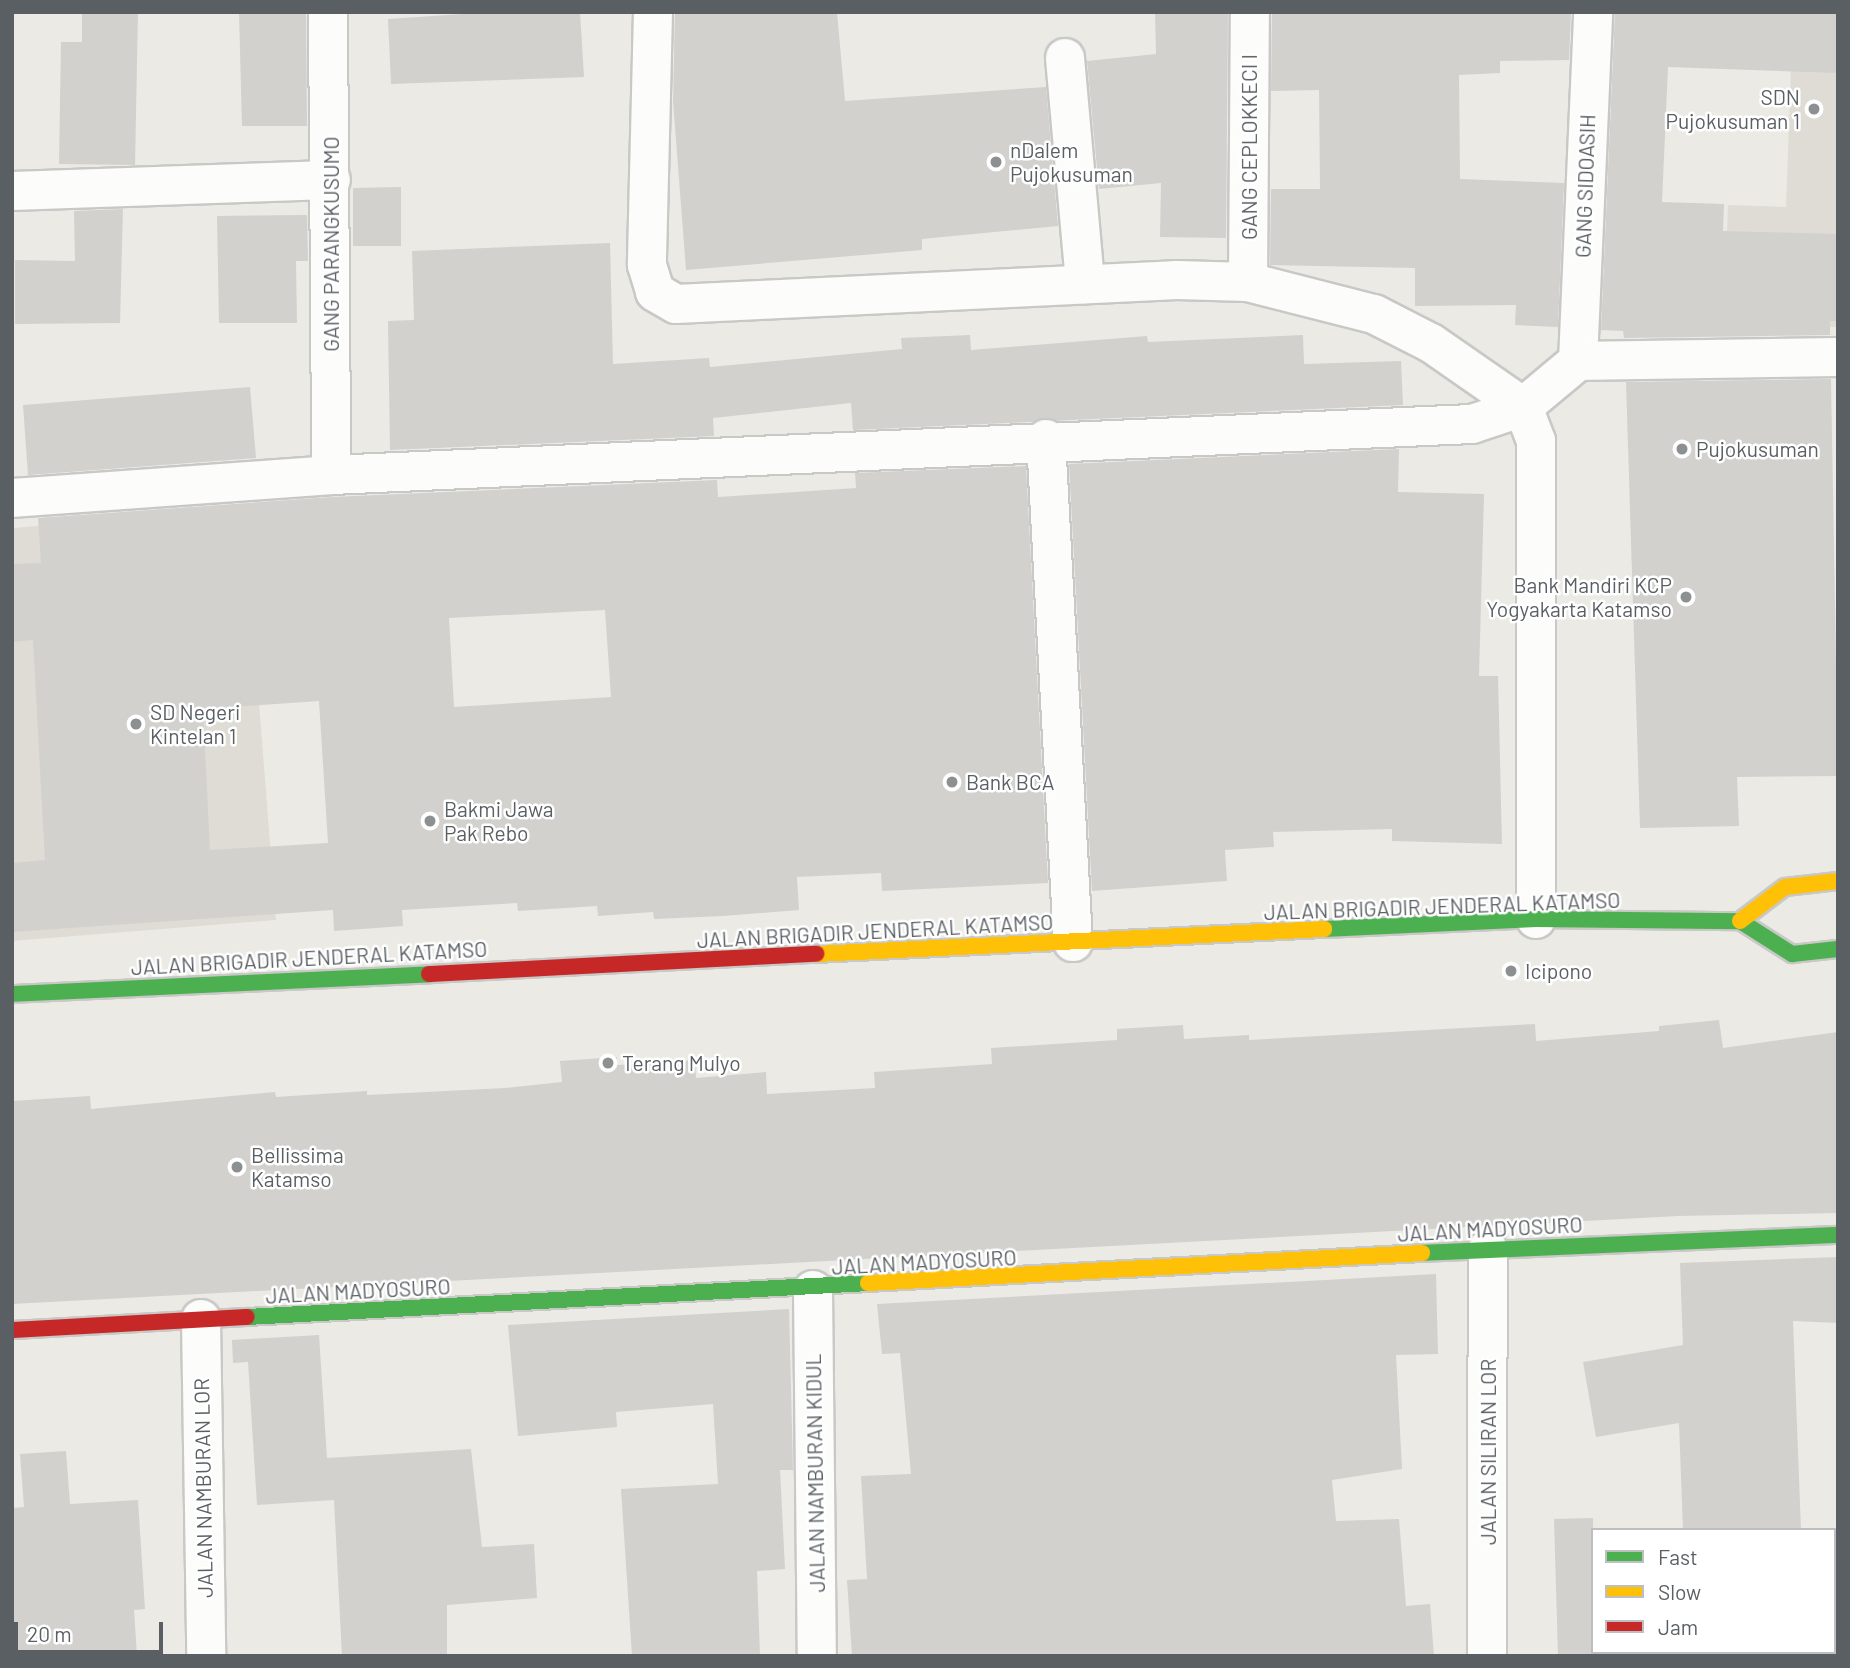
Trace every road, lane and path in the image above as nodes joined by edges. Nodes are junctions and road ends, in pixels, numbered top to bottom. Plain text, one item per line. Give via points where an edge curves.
1 (328, 12) edge
2 (653, 12) edge
3 (1250, 12) edge
4 (1593, 12) edge
5 (1065, 58) dead end
6 (331, 180) junction
7 (12, 191) edge
8 (1248, 282) junction
9 (1085, 284) junction
10 (1838, 357) edge
11 (1578, 360) junction
12 (1523, 407) junction
13 (1046, 439) junction
14 (331, 475) junction
15 (12, 498) edge
16 (1838, 881) edge
17 (1536, 919) junction
18 (1740, 921) junction
19 (1073, 942) junction
20 (1838, 949) edge
21 (12, 994) edge
22 (1838, 1235) edge
23 (1488, 1249) junction
24 (813, 1290) junction
25 (201, 1319) junction
26 (12, 1330) edge
27 (206, 1656) edge
28 (817, 1656) edge
29 (1488, 1656) edge

1 - 6 street, GANG PARANGKUSUMO
2 - 9 street via 647,265 654,292 676,304
3 - 8 street, GANG CEPLOKKECI I
4 - 11 street, GANG SIDOASIH
5 - 9 street
6 - 7 street
6 - 14 street, GANG PARANGKUSUMO
8 - 9 street
8 - 12 street via 1374,314 1431,343
10 - 11 street
11 - 12 street
12 - 13 street via 1472,424
12 - 17 street via 1536,441
13 - 14 street
13 - 19 street
14 - 15 street
16 - 18 main road via 1785,887
17 - 18 main road, JALAN BRIGADIR JENDERAL KATAMSO
17 - 19 main road, JALAN BRIGADIR JENDERAL KATAMSO
18 - 20 main road via 1792,954
19 - 21 main road, JALAN BRIGADIR JENDERAL KATAMSO
22 - 23 main road, JALAN MADYOSURO
23 - 24 main road, JALAN MADYOSURO
23 - 29 street, JALAN SILIRAN LOR
24 - 25 main road, JALAN MADYOSURO
24 - 28 street, JALAN NAMBURAN KIDUL
25 - 26 main road, JALAN MADYOSURO
25 - 27 street, JALAN NAMBURAN LOR

